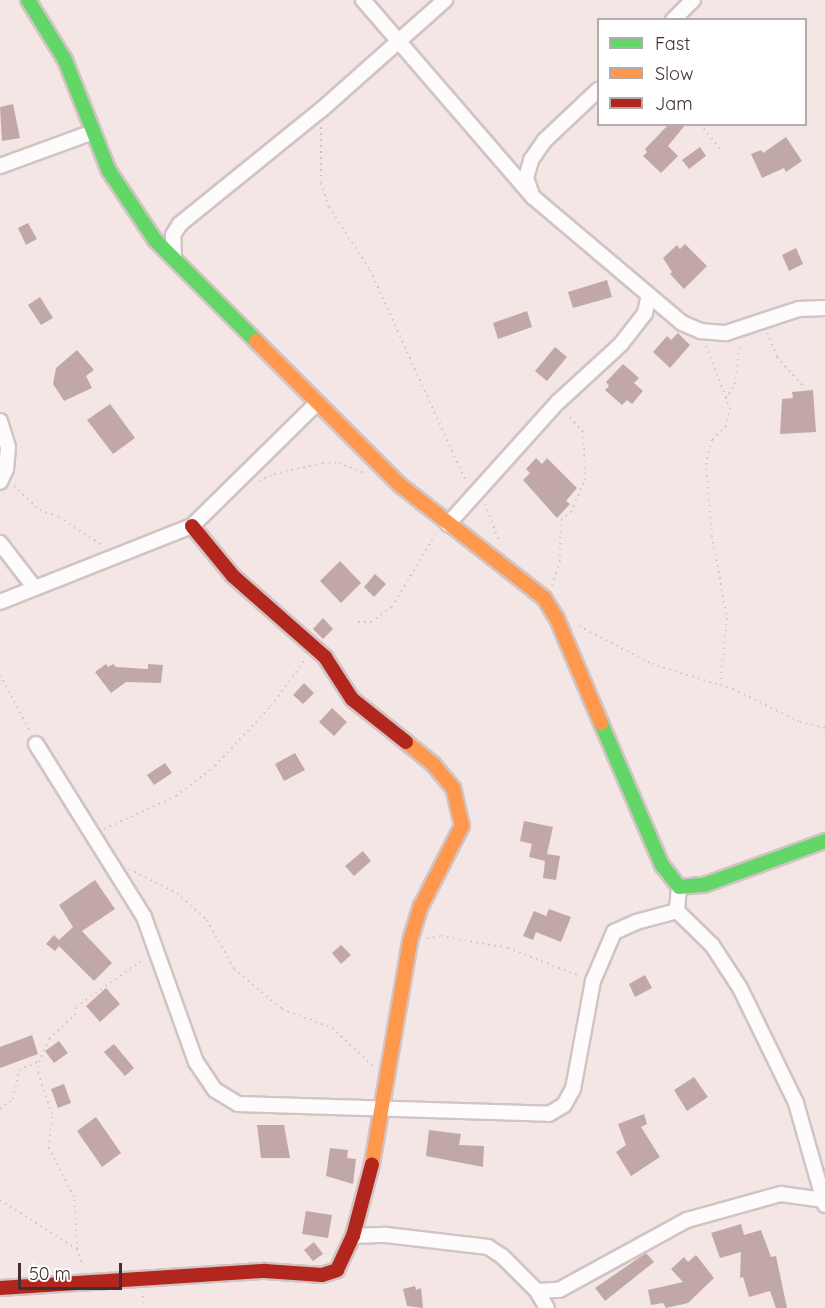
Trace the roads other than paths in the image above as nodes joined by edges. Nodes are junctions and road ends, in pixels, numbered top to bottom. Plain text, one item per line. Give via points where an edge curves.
1 (28, 0) edge
2 (363, 0) edge
3 (444, 0) edge
4 (693, 0) edge
5 (675, 18) edge
6 (398, 41) junction
7 (597, 91) edge
8 (93, 132) junction
9 (0, 166) edge
10 (533, 197) junction
11 (174, 258) junction
12 (648, 299) junction
13 (825, 308) edge
14 (317, 403) junction
15 (0, 421) edge
16 (1, 479) edge
17 (446, 522) junction
18 (192, 526) junction
19 (0, 543) edge
20 (34, 587) junction
21 (0, 602) edge
22 (36, 744) road end
23 (825, 841) edge
24 (679, 887) junction
25 (677, 911) junction
26 (382, 1107) junction
27 (824, 1203) edge
28 (353, 1236) junction
29 (0, 1288) edge
30 (537, 1291) junction
31 (548, 1308) edge

1 - 8 street via 65,60
2 - 6 street
3 - 6 street
4 - 5 street
6 - 10 street
6 - 11 street via 321,110 180,224 173,236
7 - 10 street via 545,140 531,160 526,178
8 - 9 street
8 - 11 street via 109,171 155,240
10 - 12 street
11 - 14 street
12 - 13 street via 700,331 741,330 799,309
12 - 17 street via 645,312 621,344 558,402
14 - 17 street via 400,485
14 - 18 street
15 - 16 street via 8,447
17 - 24 street via 544,598 557,619 662,866
18 - 20 street
18 - 26 street via 233,576 325,657 352,699 433,764 453,788 462,826 421,906 410,941
19 - 20 street
20 - 21 street
22 - 26 street via 144,917 196,1062 215,1090 238,1104
23 - 24 street via 704,885
24 - 25 street
25 - 26 street via 614,932 593,981 573,1089 564,1105 549,1114
25 - 27 street via 712,945 740,988 796,1103
26 - 28 street
27 - 30 street via 781,1194 687,1220 559,1290
28 - 29 street via 344,1262 337,1270 322,1275 266,1271
28 - 30 street via 386,1235 488,1247
30 - 31 street

